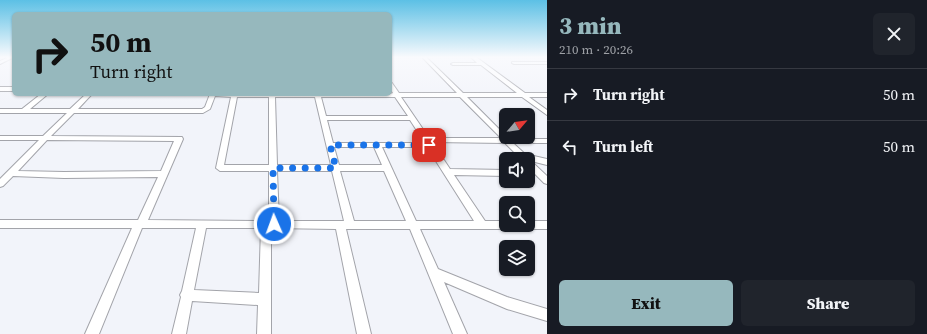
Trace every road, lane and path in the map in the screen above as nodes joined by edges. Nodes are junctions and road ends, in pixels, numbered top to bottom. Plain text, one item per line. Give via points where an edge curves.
1 (440, 73) edge
2 (494, 73) edge
3 (392, 87) edge
4 (0, 89) edge
5 (12, 89) edge
6 (392, 94) edge
7 (396, 94) junction
8 (461, 94) junction
9 (523, 94) junction
10 (547, 94) edge
11 (43, 96) edge
12 (87, 96) edge
13 (213, 96) edge
14 (234, 96) edge
15 (272, 96) edge
16 (318, 96) edge
17 (0, 111) edge
18 (24, 111) junction
19 (72, 111) junction
20 (547, 113) edge
21 (323, 118) junction
22 (412, 118) junction
23 (499, 132) edge
24 (0, 138) edge
25 (46, 138) junction
26 (499, 140) edge
27 (535, 140) edge
28 (547, 140) edge
29 (428, 142) junction
30 (511, 144) edge
31 (330, 145) junction
32 (377, 145) junction
33 (518, 152) edge
34 (535, 160) edge
35 (547, 162) edge
36 (273, 168) junction
37 (336, 168) junction
38 (387, 168) junction
39 (535, 169) edge
40 (447, 172) junction
41 (11, 173) junction
42 (499, 173) edge
43 (535, 173) edge
44 (539, 173) junction
45 (164, 174) junction
46 (547, 181) edge
47 (0, 184) edge
48 (0, 224) edge
49 (141, 224) junction
50 (202, 224) junction
51 (270, 224) junction
52 (345, 225) junction
53 (412, 225) junction
54 (482, 225) junction
55 (547, 225) edge
56 (435, 272) junction
57 (186, 295) junction
58 (265, 299) junction
59 (547, 315) edge
60 (92, 334) edge
61 (179, 334) edge
62 (264, 334) edge
63 (364, 334) edge
64 (460, 334) edge

1 - 8 street
2 - 9 street
3 - 7 street
4 - 5 street
6 - 7 street
7 - 8 street
7 - 22 street
8 - 9 street
8 - 23 street
9 - 10 street
9 - 20 street
11 - 18 street
12 - 19 street
13 - 19 street via 208,108 203,111
14 - 36 street via 220,168
15 - 36 street
16 - 21 street
17 - 18 street
18 - 19 street
19 - 25 street
21 - 22 street
21 - 31 street
22 - 29 street
24 - 25 street
25 - 41 street
25 - 45 street via 179,139
26 - 29 street
27 - 28 street
29 - 32 street
29 - 40 street
30 - 33 street
31 - 32 street
31 - 37 street
32 - 38 street
34 - 35 street
36 - 37 street
36 - 51 street
37 - 38 street
37 - 52 street
38 - 53 street
39 - 44 street
40 - 42 street
40 - 54 street
41 - 45 street
41 - 47 street
43 - 44 street
44 - 46 street
45 - 49 street
48 - 49 street
49 - 50 street
49 - 60 street
50 - 51 street
50 - 57 street
51 - 52 street
51 - 58 street
52 - 53 street
52 - 63 street
53 - 54 street
53 - 56 street
54 - 55 street
56 - 59 street via 507,304
56 - 64 street
57 - 58 street
57 - 61 street
58 - 62 street

